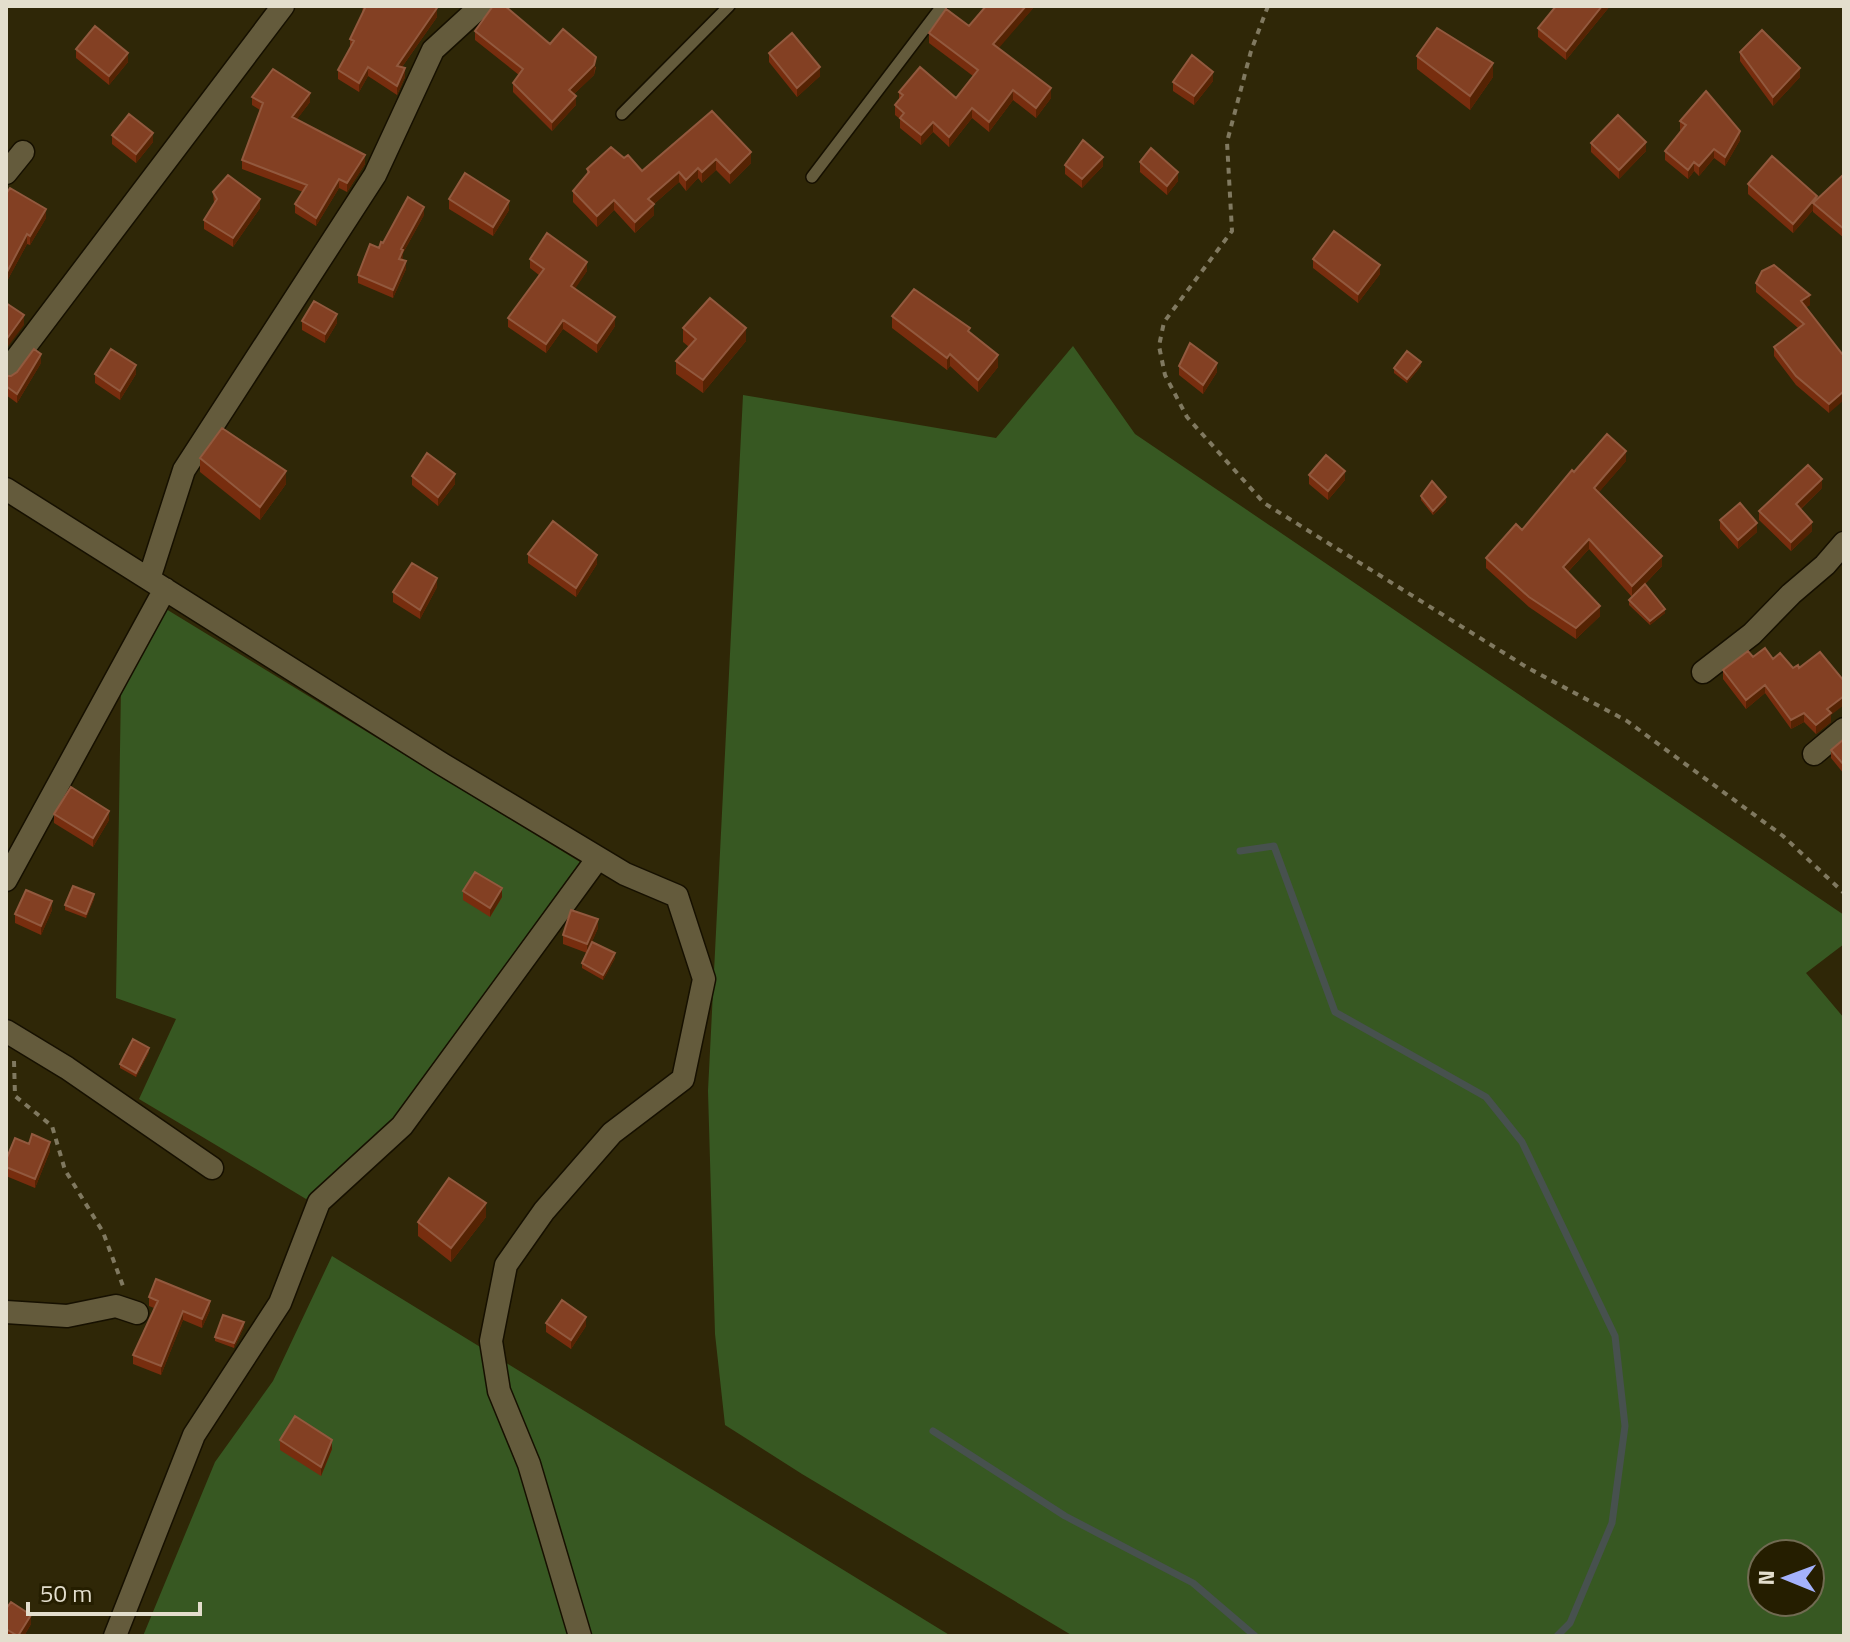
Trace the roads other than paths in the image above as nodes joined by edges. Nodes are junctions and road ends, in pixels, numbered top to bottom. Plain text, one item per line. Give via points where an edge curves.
1 (283, 6) edge
2 (481, 6) edge
3 (729, 6) edge
4 (942, 6) edge
5 (622, 114) dead end
6 (23, 152) dead end
7 (6, 173) edge
8 (812, 177) dead end
9 (6, 372) edge
10 (6, 489) edge
11 (1844, 543) edge
12 (157, 584) junction
13 (1703, 672) dead end
14 (1844, 729) edge
15 (1814, 754) dead end
16 (598, 858) junction
17 (6, 880) edge
18 (9, 1039) edge
19 (212, 1168) dead end
20 (6, 1312) edge
21 (137, 1313) road end
22 (115, 1636) edge
23 (580, 1636) edge

1 - 9 street
2 - 12 street via 433,50 375,175 184,470
3 - 5 lane
4 - 8 lane
6 - 7 street
10 - 12 street
11 - 13 street via 1752,634
12 - 16 street
12 - 17 street
14 - 15 street
16 - 22 street via 402,1126 319,1202 280,1303 194,1435
16 - 23 street via 677,896 704,979 683,1079 612,1133 544,1211 506,1265 491,1341 499,1391 529,1464
18 - 19 street via 67,1068
20 - 21 street via 67,1316 116,1306

